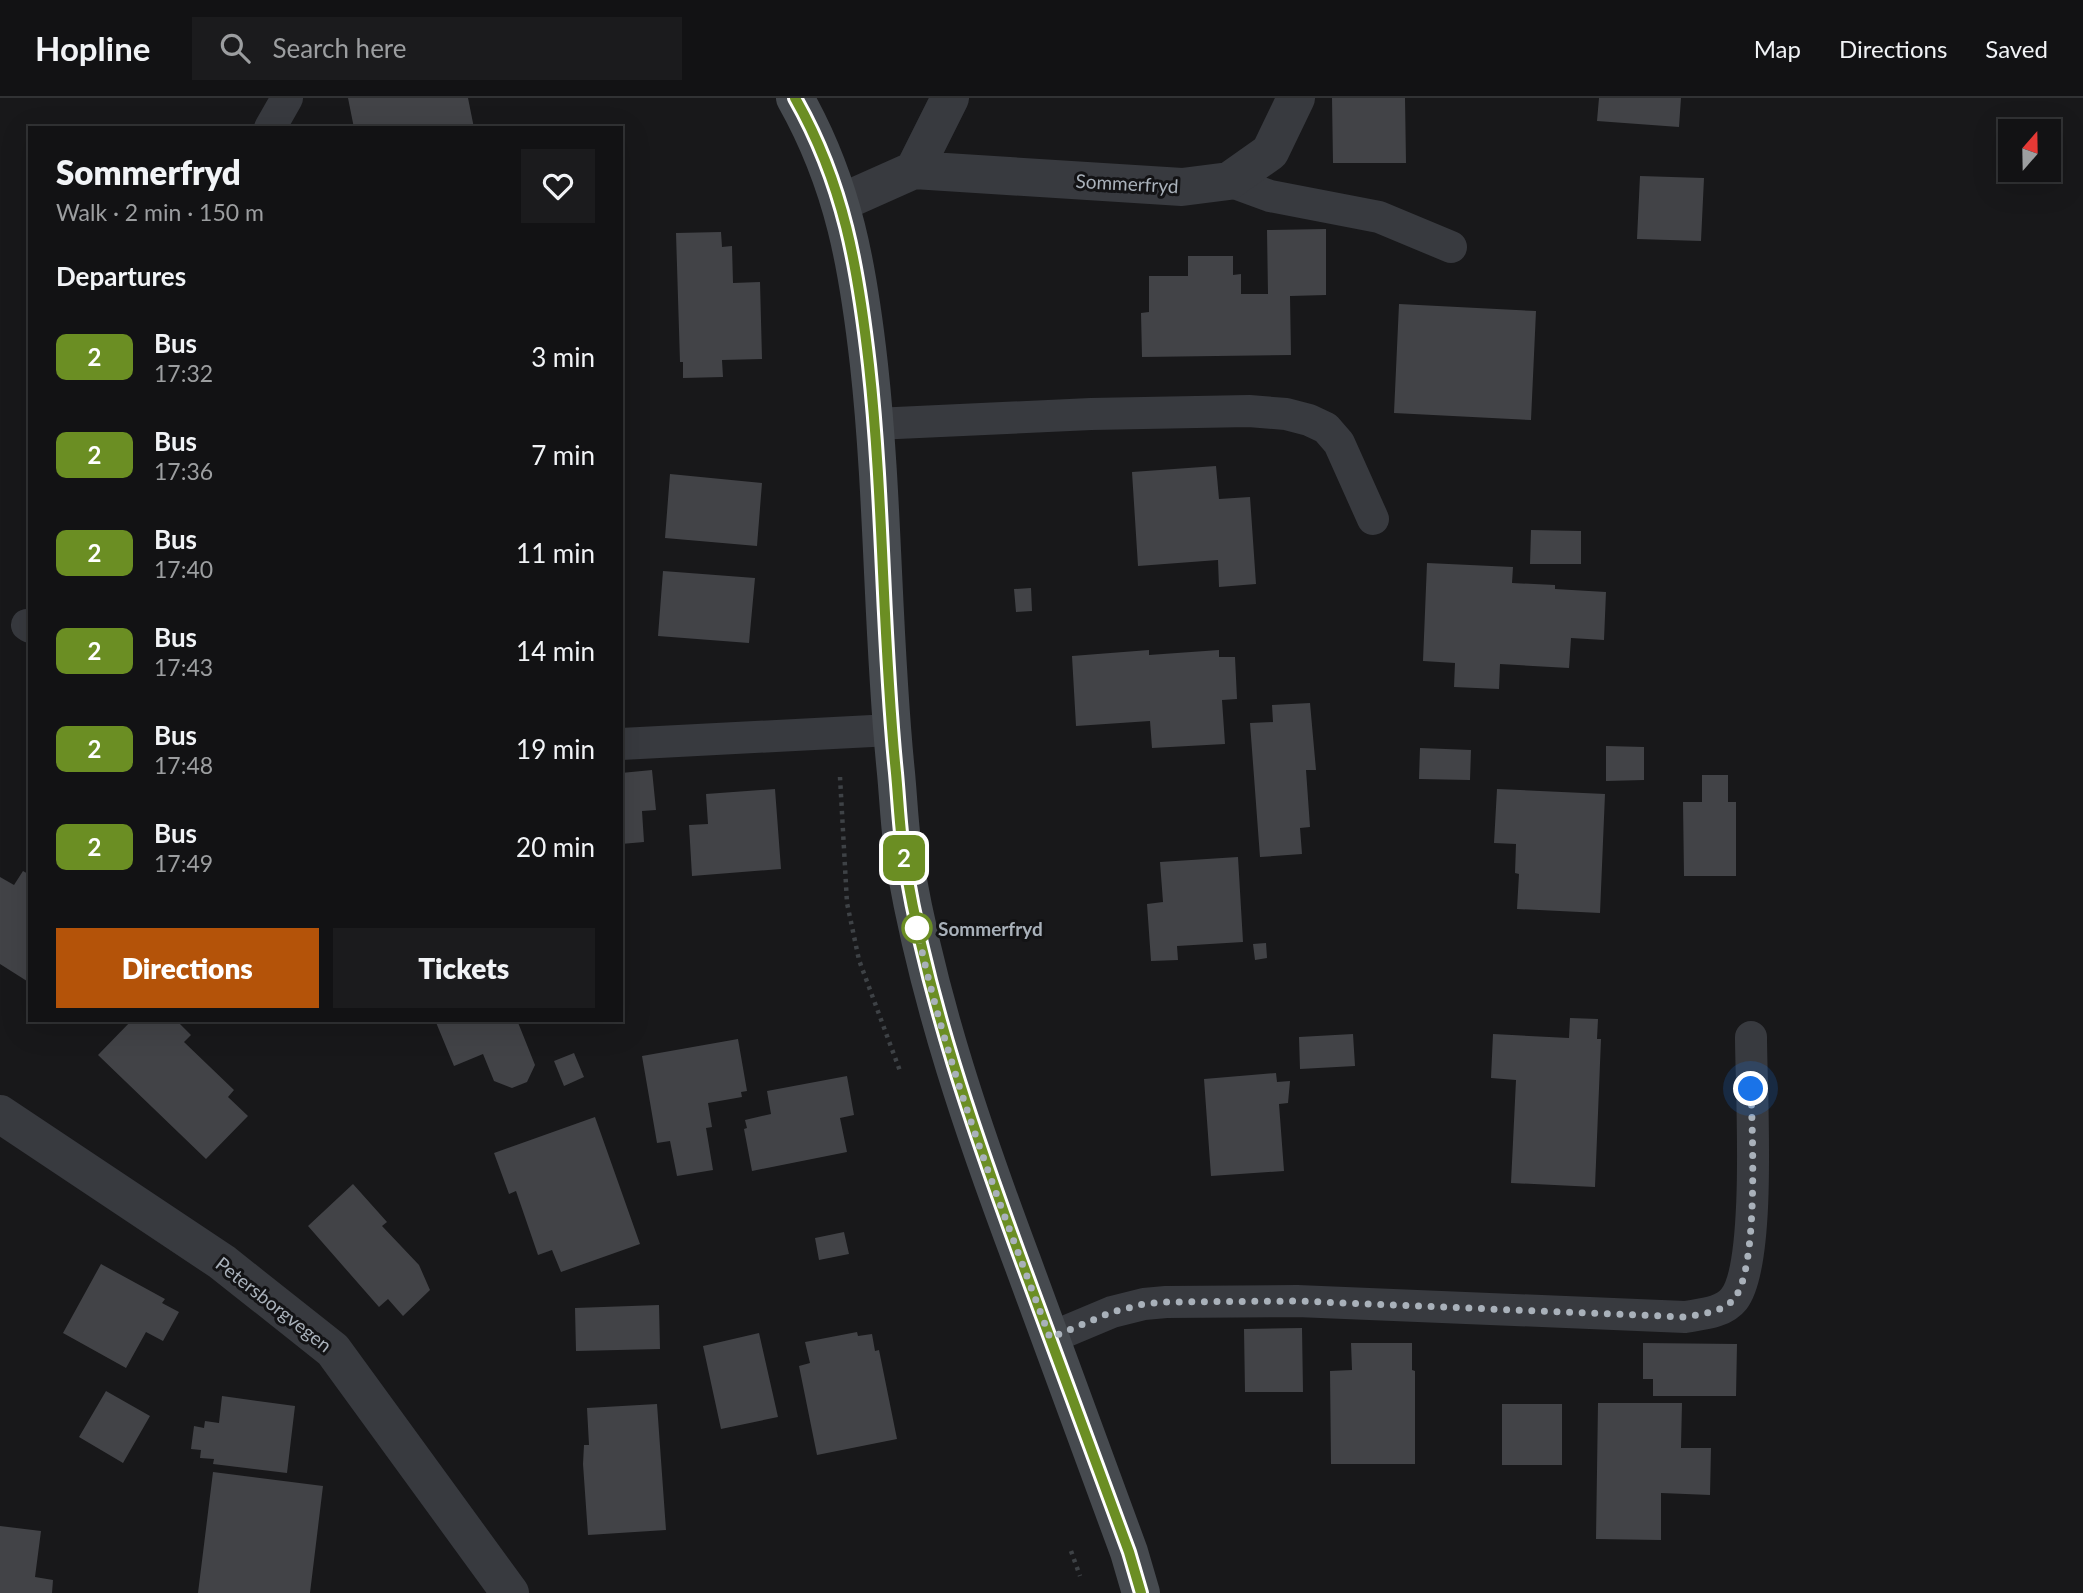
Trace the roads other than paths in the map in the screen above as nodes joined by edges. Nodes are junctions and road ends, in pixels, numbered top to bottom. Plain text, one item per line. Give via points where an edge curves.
1 (287, 98) edge
2 (795, 98) edge
3 (950, 98) edge
4 (1296, 98) edge
5 (271, 126) edge
6 (914, 170) junction
7 (1229, 181) junction
8 (840, 203) junction
9 (1451, 247) dead end
10 (875, 424) junction
11 (1373, 519) dead end
12 (891, 730) junction
13 (623, 744) edge
14 (1751, 1037) dead end
15 (1, 1116) edge
16 (1050, 1338) junction
17 (510, 1593) edge
18 (1141, 1593) edge

1 - 5 lane
2 - 8 main road via 825,155
3 - 6 street
4 - 7 street, Sommerfryd via 1270,152
6 - 7 street, Sommerfryd via 1182,187
6 - 8 street
7 - 9 lane via 1270,196 1379,217
8 - 10 main road via 855,264
10 - 11 lane via 1104,414 1286,414 1326,428 1339,443
10 - 12 main road
12 - 13 lane
12 - 16 main road via 905,865 923,959 983,1156
14 - 16 lane via 1748,1259 1737,1294 1716,1311 1685,1317 1297,1301 1166,1302 1112,1312
15 - 17 street, Petersborgvegen via 222,1262 333,1350
16 - 18 main road

